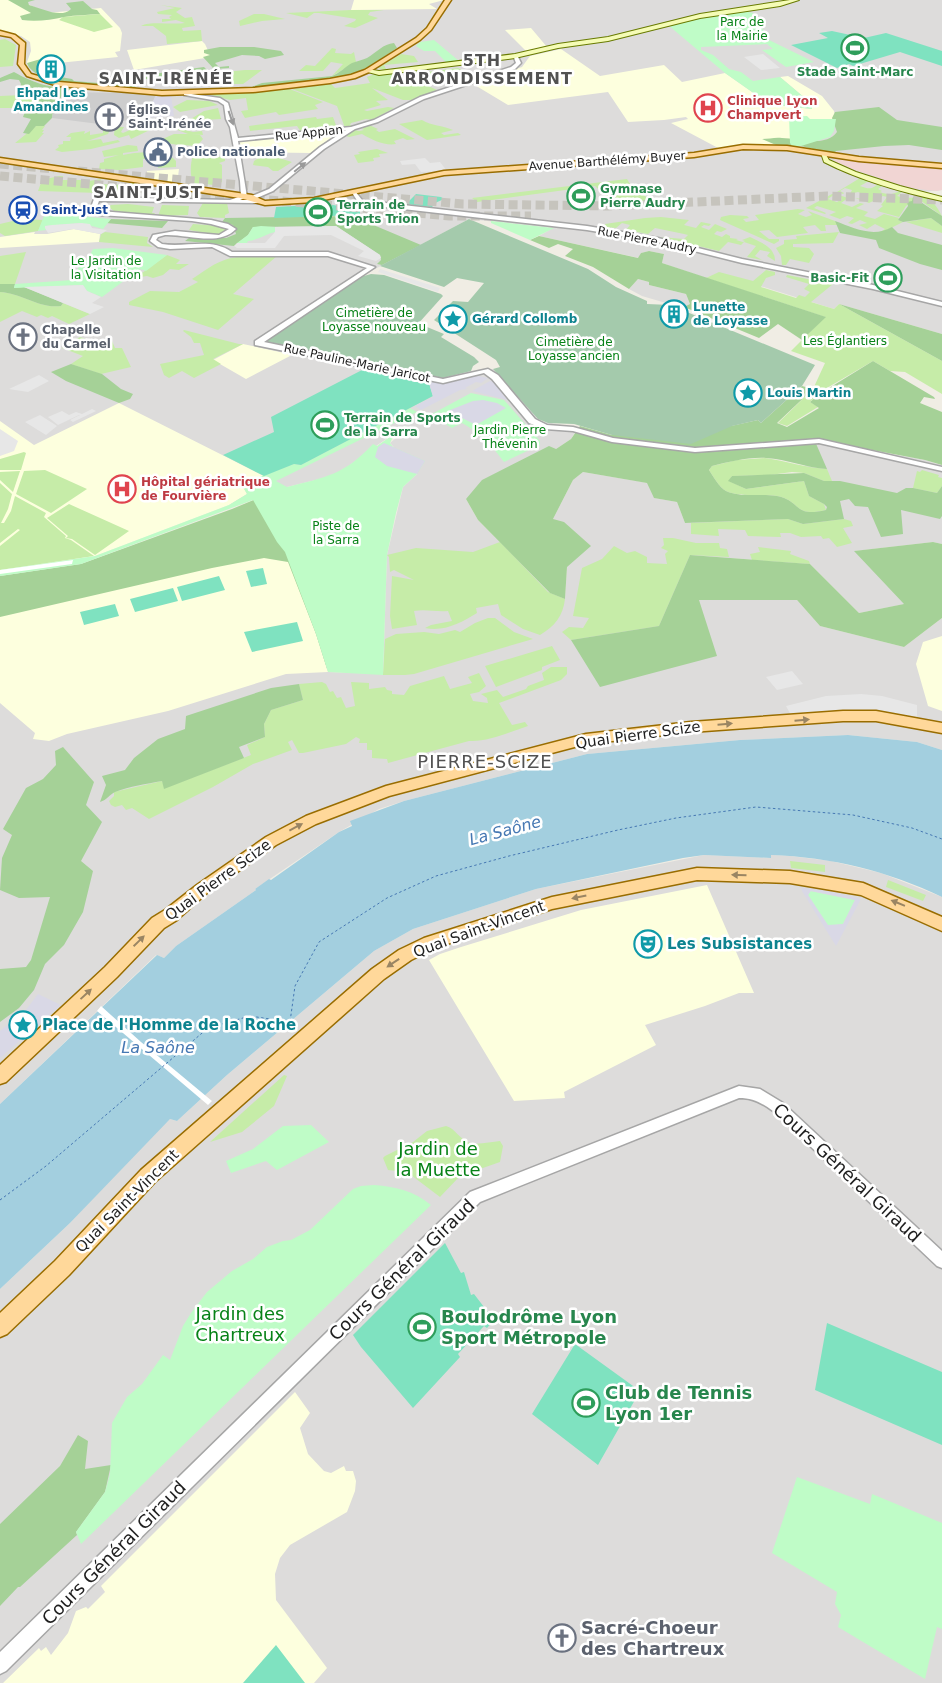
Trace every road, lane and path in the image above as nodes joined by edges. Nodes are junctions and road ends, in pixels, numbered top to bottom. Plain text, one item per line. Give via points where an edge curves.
1 (448, 0) edge
2 (796, 0) edge
3 (0, 34) edge
4 (515, 56) junction
5 (367, 71) junction
6 (187, 93) junction
7 (353, 128) junction
8 (236, 140) junction
9 (823, 154) junction
10 (836, 156) junction
11 (0, 160) edge
12 (829, 162) junction
13 (942, 166) edge
14 (353, 192) junction
15 (227, 197) junction
16 (250, 197) junction
17 (942, 199) edge
18 (942, 304) edge
19 (942, 469) edge
20 (936, 726) edge
21 (942, 924) edge
22 (0, 1076) edge
23 (942, 1261) edge
24 (0, 1327) edge
25 (0, 1665) edge

1 - 5 main road via 430,29
2 - 4 main road via 692,17 604,40
3 - 6 main road via 18,44 17,68 35,80 65,86
4 - 5 main road via 418,69
4 - 7 street via 519,64 513,68 422,98 376,121
5 - 6 main road via 330,81
6 -> 8 street via 225,102
7 - 8 street, Rue Appian
16 -> 7 street via 276,187 322,148
8 - 16 street
9 - 10 main road, Avenue Barthélémy Buyer
9 - 12 main road
9 - 14 main road, Avenue Barthélémy Buyer via 787,148 743,148 700,155 444,173
10 - 12 main road
10 - 13 main road, Avenue Barthélémy Buyer
11 - 15 main road, Avenue Barthélémy Buyer
12 - 17 main road via 871,179
14 - 16 main road, Avenue Barthélémy Buyer via 319,200 273,202
14 - 18 street, Rue Pierre Audry via 368,203 589,228 658,240
15 - 16 main road, Avenue Barthélémy Buyer
15 - 19 street, Rue Pauline-Marie Jaricot via 96,200 94,212 193,219 223,223 233,229 230,234 217,237 168,231 155,236 153,241 163,246 216,246 230,254 328,254 372,267 258,343 443,381 486,371 538,425 573,429 612,440 695,450 819,441
22 -> 20 main road, Quai Pierre Scize via 155,926 202,889 271,841 354,802 403,786 586,739 692,727 843,716 876,716
21 -> 24 main road, Quai Saint-Vincent via 864,890 790,876 697,874 552,903 430,944 384,969 172,1154
23 - 25 street, Cours Général Giraud via 772,1103 758,1094 746,1092 739,1092 475,1197

